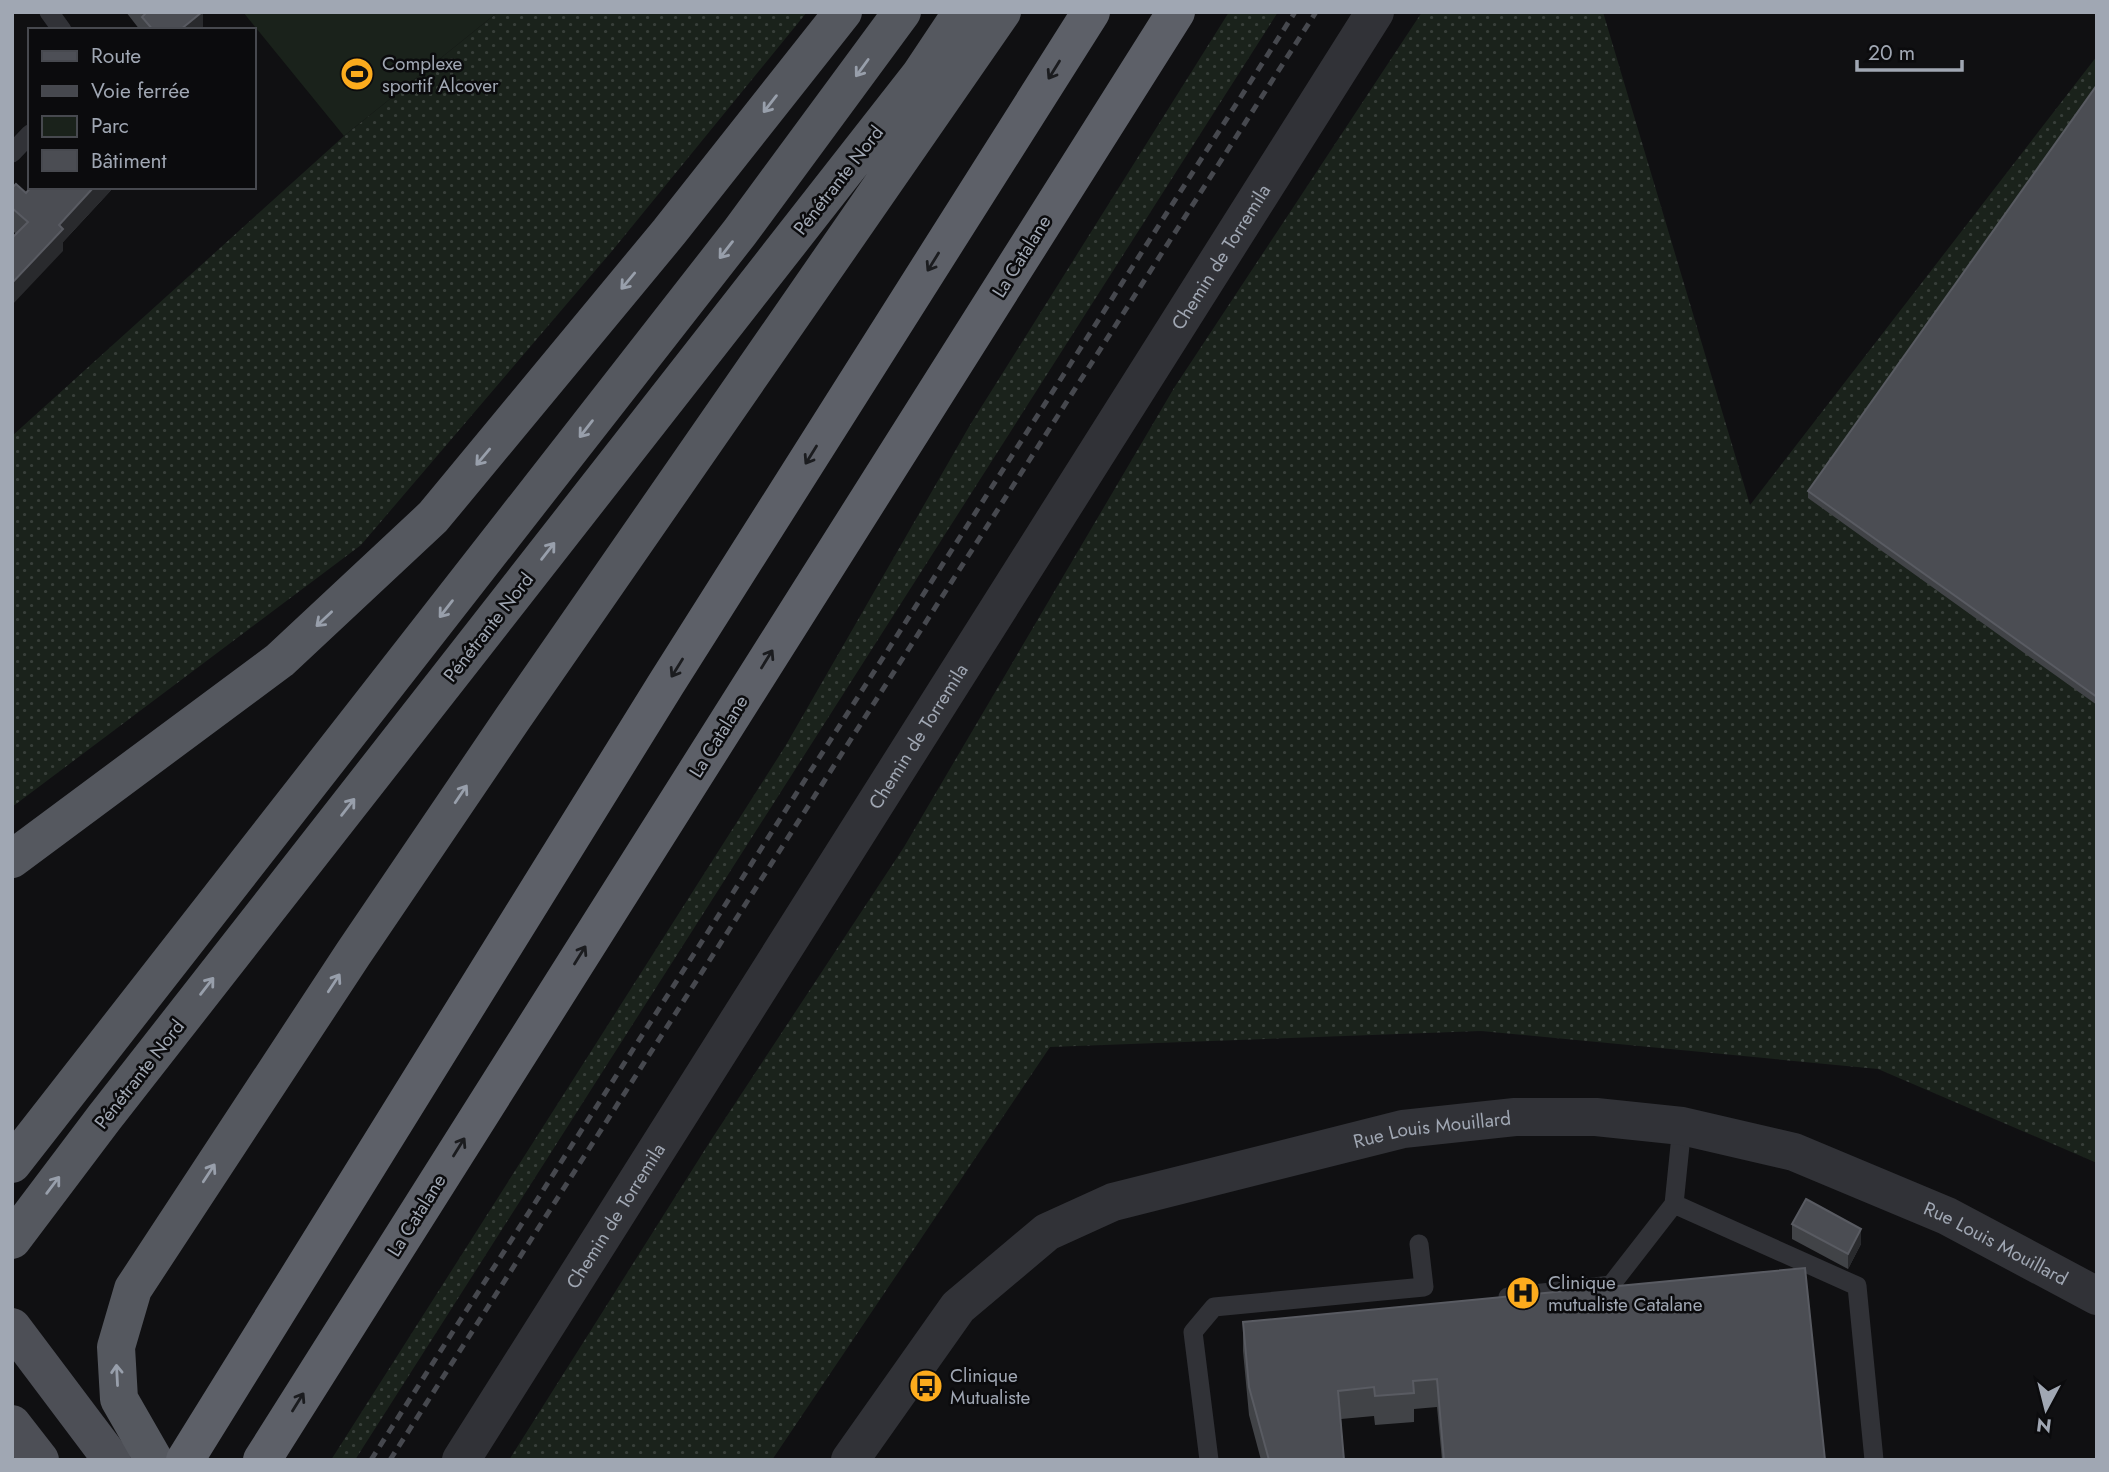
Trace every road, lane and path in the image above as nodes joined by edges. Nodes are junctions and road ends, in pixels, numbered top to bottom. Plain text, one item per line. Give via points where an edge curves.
1 (49, 12) edge
2 (843, 12) edge
3 (902, 12) edge
4 (962, 12) edge
5 (1002, 12) edge
6 (1091, 12) edge
7 (1176, 12) edge
8 (1375, 12) edge
9 (61, 28) edge
10 (28, 136) edge
11 (12, 153) edge
12 (12, 859) edge
13 (1682, 1126) junction
14 (12, 1164) edge
15 (1674, 1204) junction
16 (12, 1240) edge
17 (1419, 1244) dead end
18 (2097, 1296) edge
19 (1494, 1299) edge
20 (12, 1327) edge
21 (12, 1424) edge
22 (136, 1452) edge
23 (40, 1460) edge
24 (185, 1460) edge
25 (262, 1460) edge
26 (461, 1460) edge
27 (850, 1460) edge
28 (1209, 1460) edge
29 (1874, 1460) edge

1 - 9 lane
2 -> 12 highway via 669,232 433,517 280,660
3 -> 14 highway via 740,232
16 -> 4 highway, Pénétrante Nord via 920,75
22 -> 5 highway via 119,1399 116,1347 132,1289 513,718
6 -> 24 highway
25 -> 7 highway, La Catalane
8 - 26 street, Chemin de Torremila
10 - 11 lane
13 - 15 lane
13 - 18 street, Rue Louis Mouillard via 1794,1152 1947,1216
13 - 27 street, Rue Louis Mouillard via 1596,1117 1516,1117 1403,1129 1113,1202 1047,1233 958,1307
15 - 19 lane via 1612,1285
15 - 29 lane via 1857,1286
17 - 28 lane via 1424,1287 1214,1307 1194,1332
20 - 22 main road
21 - 23 main road

